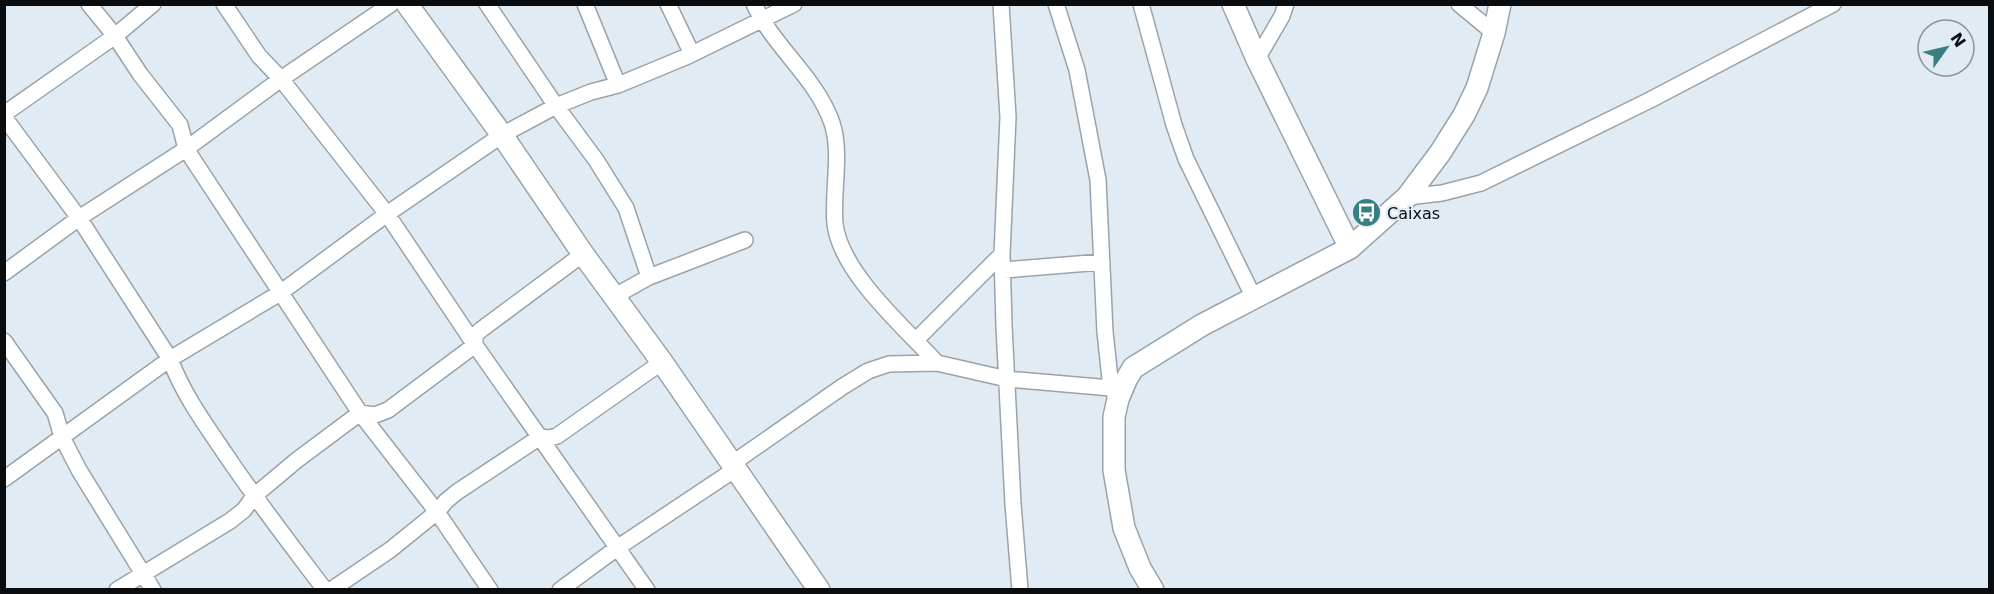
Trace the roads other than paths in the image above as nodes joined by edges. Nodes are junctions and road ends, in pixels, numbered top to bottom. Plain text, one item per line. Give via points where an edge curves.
1 (89, 4) edge
2 (153, 4) edge
3 (224, 4) edge
4 (391, 4) edge
5 (407, 4) edge
6 (487, 4) edge
7 (585, 4) edge
8 (668, 4) edge
9 (754, 4) edge
10 (794, 4) edge
11 (1001, 4) edge
12 (1056, 4) edge
13 (1141, 4) edge
14 (1233, 4) edge
15 (1286, 4) edge
16 (1459, 4) edge
17 (1500, 4) edge
18 (1833, 4) edge
19 (762, 21) junction
20 (1494, 33) junction
21 (115, 36) junction
22 (692, 54) junction
23 (1257, 59) junction
24 (281, 79) junction
25 (618, 85) junction
26 (556, 106) junction
27 (4, 116) edge
28 (502, 135) junction
29 (186, 149) junction
30 (1407, 197) junction
31 (387, 214) junction
32 (79, 218) junction
33 (745, 240) dead end
34 (1350, 248) junction
35 (583, 254) junction
36 (1002, 254) junction
37 (1102, 262) junction
38 (1004, 270) junction
39 (4, 273) edge
40 (649, 277) junction
41 (280, 293) junction
42 (615, 296) junction
43 (1254, 298) junction
44 (916, 340) junction
45 (4, 341) edge
46 (475, 345) junction
47 (170, 359) junction
48 (662, 362) junction
49 (937, 363) junction
50 (1007, 379) junction
51 (1114, 393) junction
52 (360, 413) junction
53 (62, 437) junction
54 (540, 437) junction
55 (735, 465) junction
56 (4, 479) edge
57 (254, 496) junction
58 (437, 512) junction
59 (617, 548) junction
60 (141, 573) junction
61 (117, 590) edge
62 (153, 590) edge
63 (325, 590) edge
64 (331, 590) edge
65 (490, 590) edge
66 (560, 590) edge
67 (647, 590) edge
68 (819, 590) edge
69 (1020, 590) edge
70 (1153, 590) edge

1 - 21 street
2 - 21 street
3 - 24 street via 259,56
4 - 24 street
5 - 28 street
6 - 26 street
7 - 25 street
8 - 22 street
9 - 19 street
10 - 19 street
11 - 36 street via 1008,117
12 - 37 street via 1077,70 1098,180
13 - 43 street via 1186,159
14 - 23 street
15 - 23 street
16 - 20 street
17 - 20 street
18 - 30 street via 1480,183
19 - 22 street
19 - 44 street via 820,98 832,122 837,140 836,225 841,247 879,301
20 - 30 street via 1464,115
21 - 27 street
21 - 29 street via 180,125
22 - 25 street
23 - 34 street
24 - 29 street
24 - 31 street
25 - 26 street
26 - 28 street
26 - 40 street via 626,208
27 - 32 street
28 - 31 street
28 - 35 street
29 - 32 street
29 - 41 street
30 - 34 street
31 - 41 street
31 - 46 street
32 - 39 street
32 - 47 street
33 - 40 street
34 - 43 street
35 - 42 street
35 - 46 street via 482,329 475,335
36 - 38 street
36 - 44 street
37 - 38 street
37 - 51 street via 1105,332
38 - 50 street
40 - 42 street
41 - 47 street
41 - 52 street
42 - 48 street
43 - 51 street via 1133,368
44 - 49 street
45 - 53 street via 55,413
46 - 52 street via 388,410 375,415
46 - 54 street
47 - 53 street
47 - 57 street via 197,414
48 - 54 street via 557,436
48 - 55 street
49 - 50 street
49 - 55 street via 889,364 868,371
50 - 51 street
50 - 69 street
51 - 70 street via 1114,470 1124,528
52 - 57 street
52 - 58 street
53 - 56 street
53 - 60 street
54 - 58 street via 457,492
54 - 59 street
55 - 59 street
55 - 68 street
57 - 60 street via 230,521
57 - 63 street
58 - 64 street
58 - 65 street
59 - 66 street
59 - 67 street
60 - 61 street
60 - 62 street

